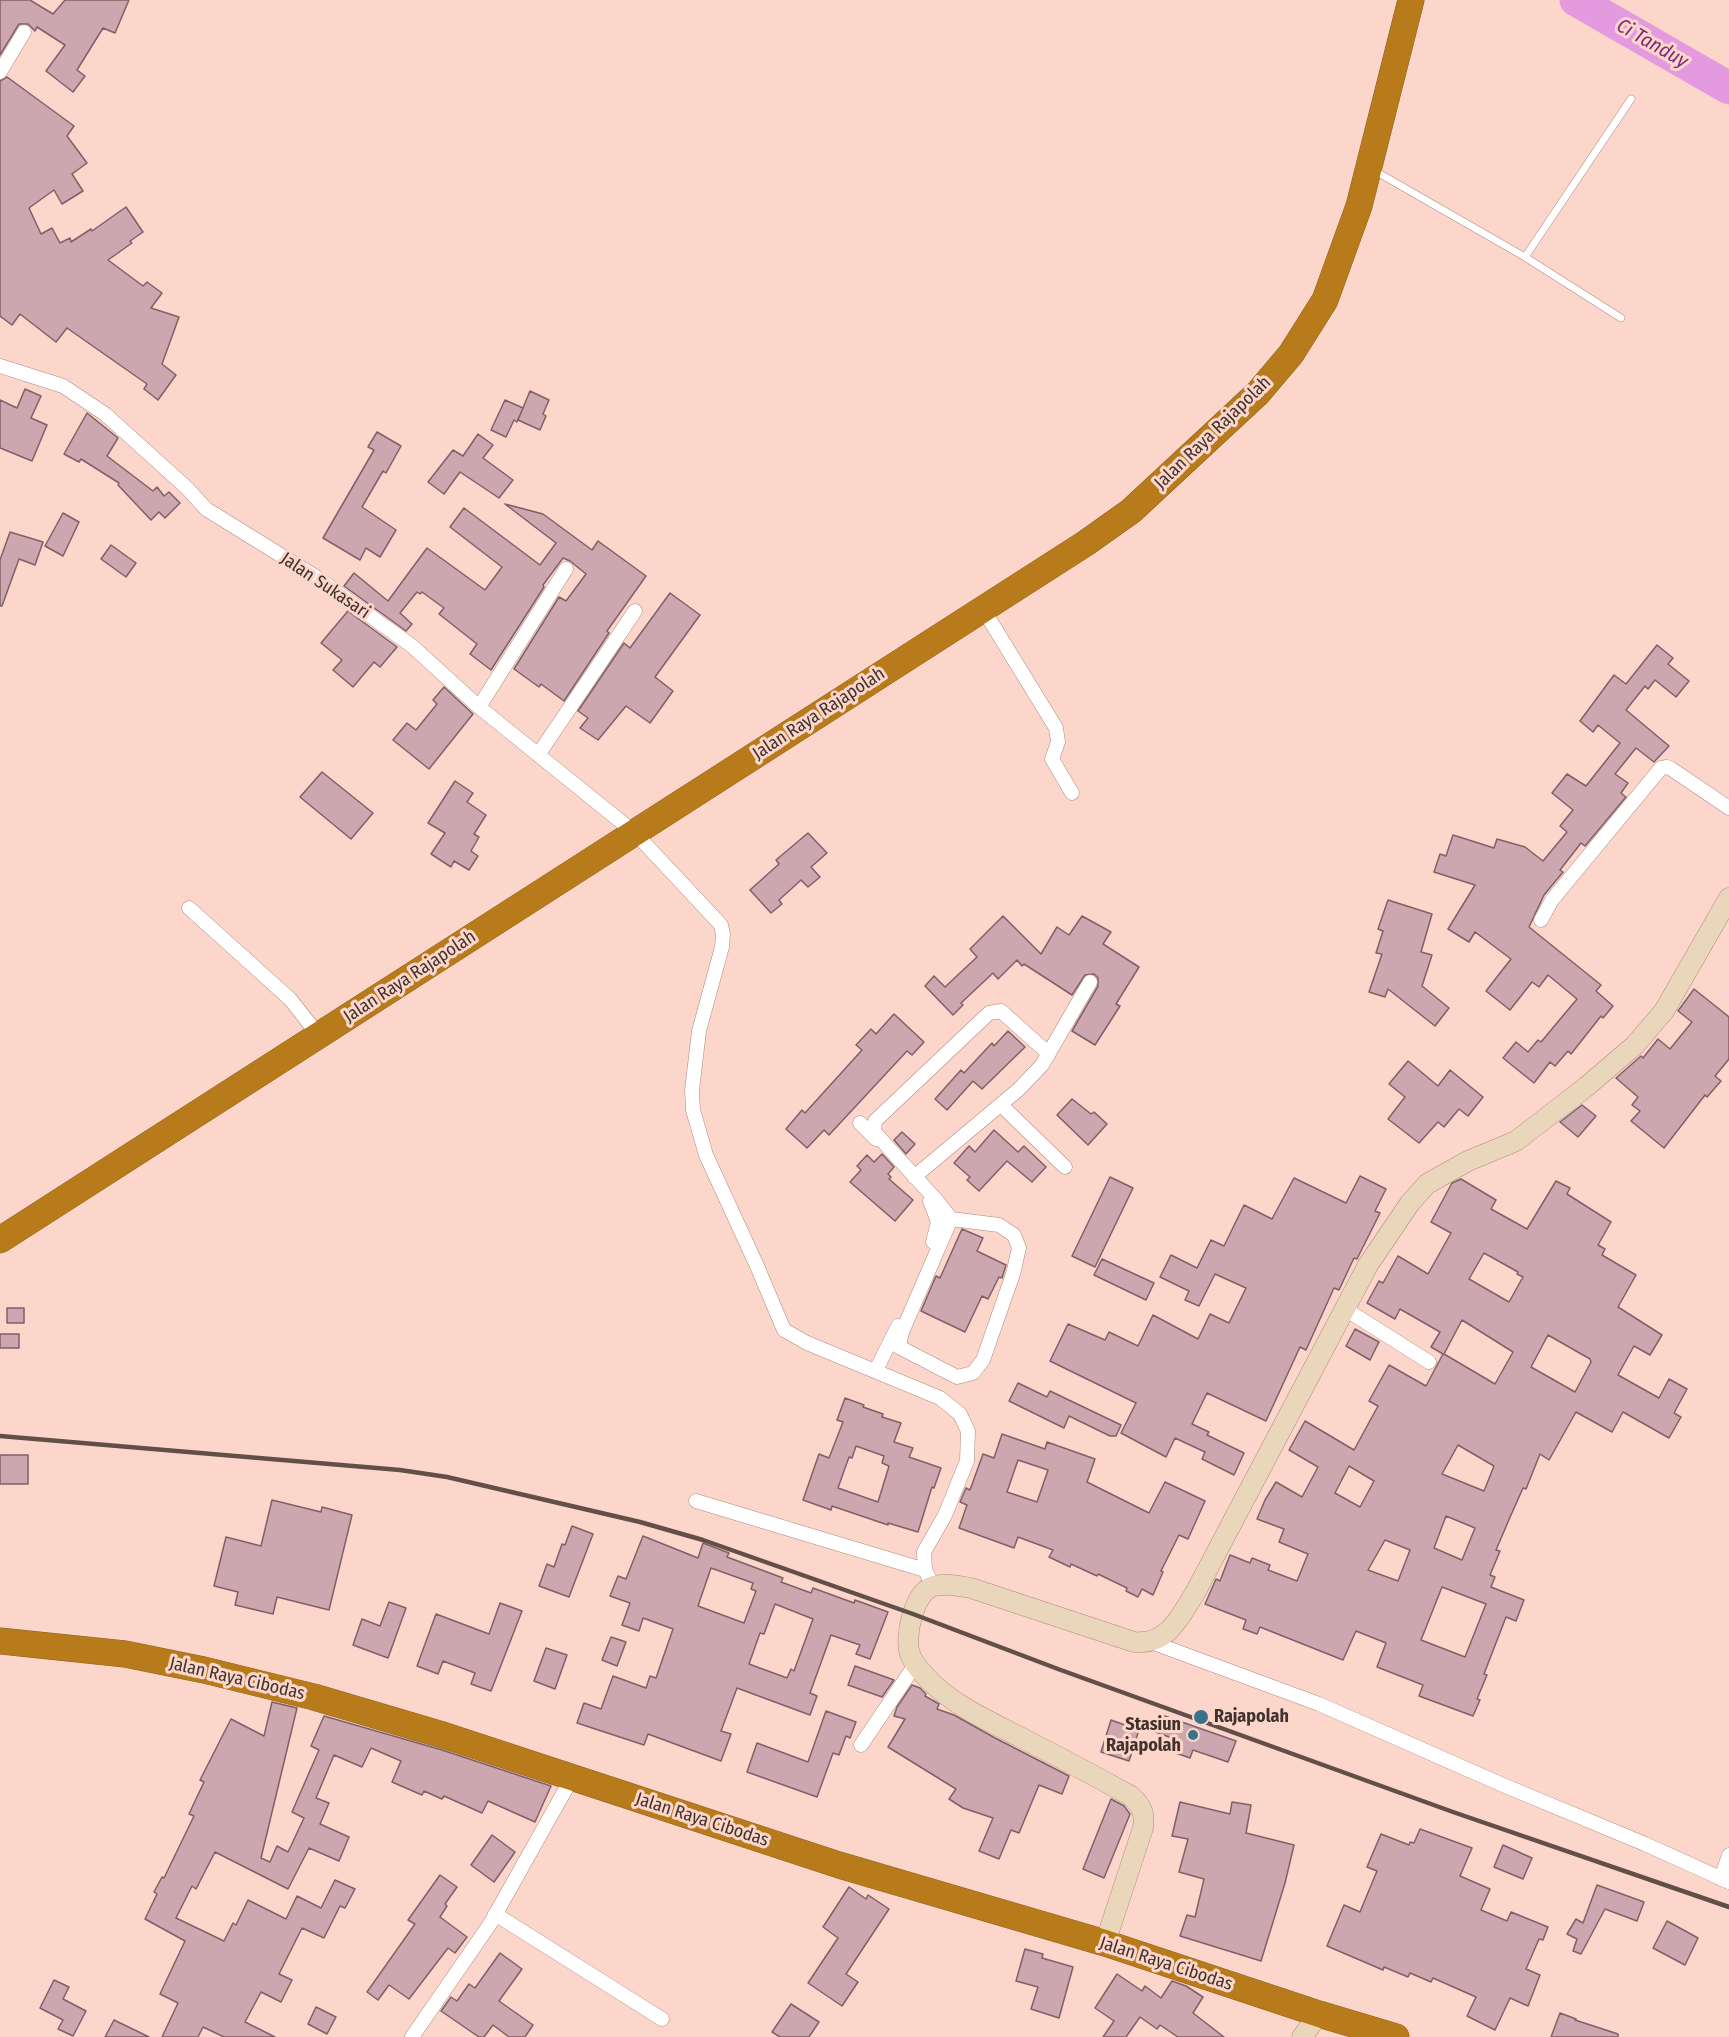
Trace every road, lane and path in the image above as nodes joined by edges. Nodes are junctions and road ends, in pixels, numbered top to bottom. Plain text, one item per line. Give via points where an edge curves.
1 (1411, 0) edge
2 (24, 32) dead end
3 (0, 72) edge
4 (1631, 99) dead end
5 (1370, 168) junction
6 (1524, 257) junction
7 (1621, 318) dead end
8 (0, 366) edge
9 (566, 569) dead end
10 (983, 609) junction
11 (635, 611) dead end
12 (479, 707) junction
13 (538, 755) junction
14 (1072, 793) dead end
15 (1729, 808) edge
16 (635, 833) junction
17 (1729, 898) edge
18 (189, 908) dead end
19 (1541, 920) dead end
20 (1090, 982) dead end
21 (320, 1036) junction
22 (1049, 1054) junction
23 (1001, 1105) junction
24 (861, 1123) dead end
25 (1065, 1167) dead end
26 (914, 1177) junction
27 (951, 1219) junction
28 (0, 1240) edge
29 (1345, 1309) junction
30 (899, 1347) junction
31 (1429, 1362) dead end
32 (876, 1370) junction
33 (696, 1501) dead end
34 (929, 1578) junction
35 (0, 1641) edge
36 (1151, 1642) junction
37 (915, 1665) junction
38 (861, 1744) dead end
39 (572, 1778) junction
40 (1729, 1855) edge
41 (1725, 1880) edge
42 (495, 1914) junction
43 (1105, 1943) junction
44 (1319, 2014) junction
45 (662, 2019) dead end
46 (412, 2037) edge
47 (1302, 2037) edge
48 (1396, 2037) edge

1 - 5 highway, Jalan Raya Rajapolah
2 - 3 street
4 - 6 lane
5 - 6 lane
5 - 10 highway, Jalan Raya Rajapolah via 1325,300 1291,354 1258,393 1131,511
6 - 7 lane
8 - 12 street, Jalan Sukasari via 63,386 105,414 206,509 316,578 412,646
9 - 12 street
10 - 14 street via 1056,728 1058,742 1052,759
10 - 16 highway, Jalan Raya Rajapolah
11 - 13 street
12 - 13 street, Jalan Sukasari
13 - 16 street, Jalan Sukasari
15 - 19 street via 1670,768 1661,768 1552,900
16 - 21 highway, Jalan Raya Rajapolah
16 - 32 street, Jalan Sukasari via 722,925 722,947 699,1031 693,1110 706,1155 784,1330
17 - 29 main road via 1664,1011 1635,1045 1516,1140 1426,1184 1368,1265
18 - 21 street via 290,999
20 - 22 street
21 - 28 highway, Jalan Raya Rajapolah
22 - 23 street
22 - 26 street via 1001,1011 989,1013 875,1121 876,1134
23 - 25 street
23 - 26 street
24 - 26 street
26 - 27 street
26 - 32 street via 938,1222 905,1313
27 - 30 street
27 - 30 street via 999,1225 1014,1235 1019,1248 983,1360 973,1373 957,1377
29 - 31 street
29 - 36 main road via 1195,1593 1167,1633
30 - 32 street
32 - 34 street, Jalan Sukasari via 940,1398 960,1414 968,1431 967,1461 945,1515 924,1552
33 - 34 street
34 - 36 main road via 1134,1642
34 - 37 main road via 910,1621 907,1639
35 - 39 highway, Jalan Raya Cibodas via 124,1654 204,1670 358,1710
36 - 41 street via 1319,1704
37 - 38 street
37 - 43 main road via 933,1684 970,1711 1141,1804 1143,1828
39 - 42 street
39 - 43 highway, Jalan Raya Cibodas via 839,1865
40 - 41 street
42 - 45 street
42 - 46 street
43 - 44 highway, Jalan Raya Cibodas
44 - 47 main road
44 - 48 highway, Jalan Raya Cibodas

